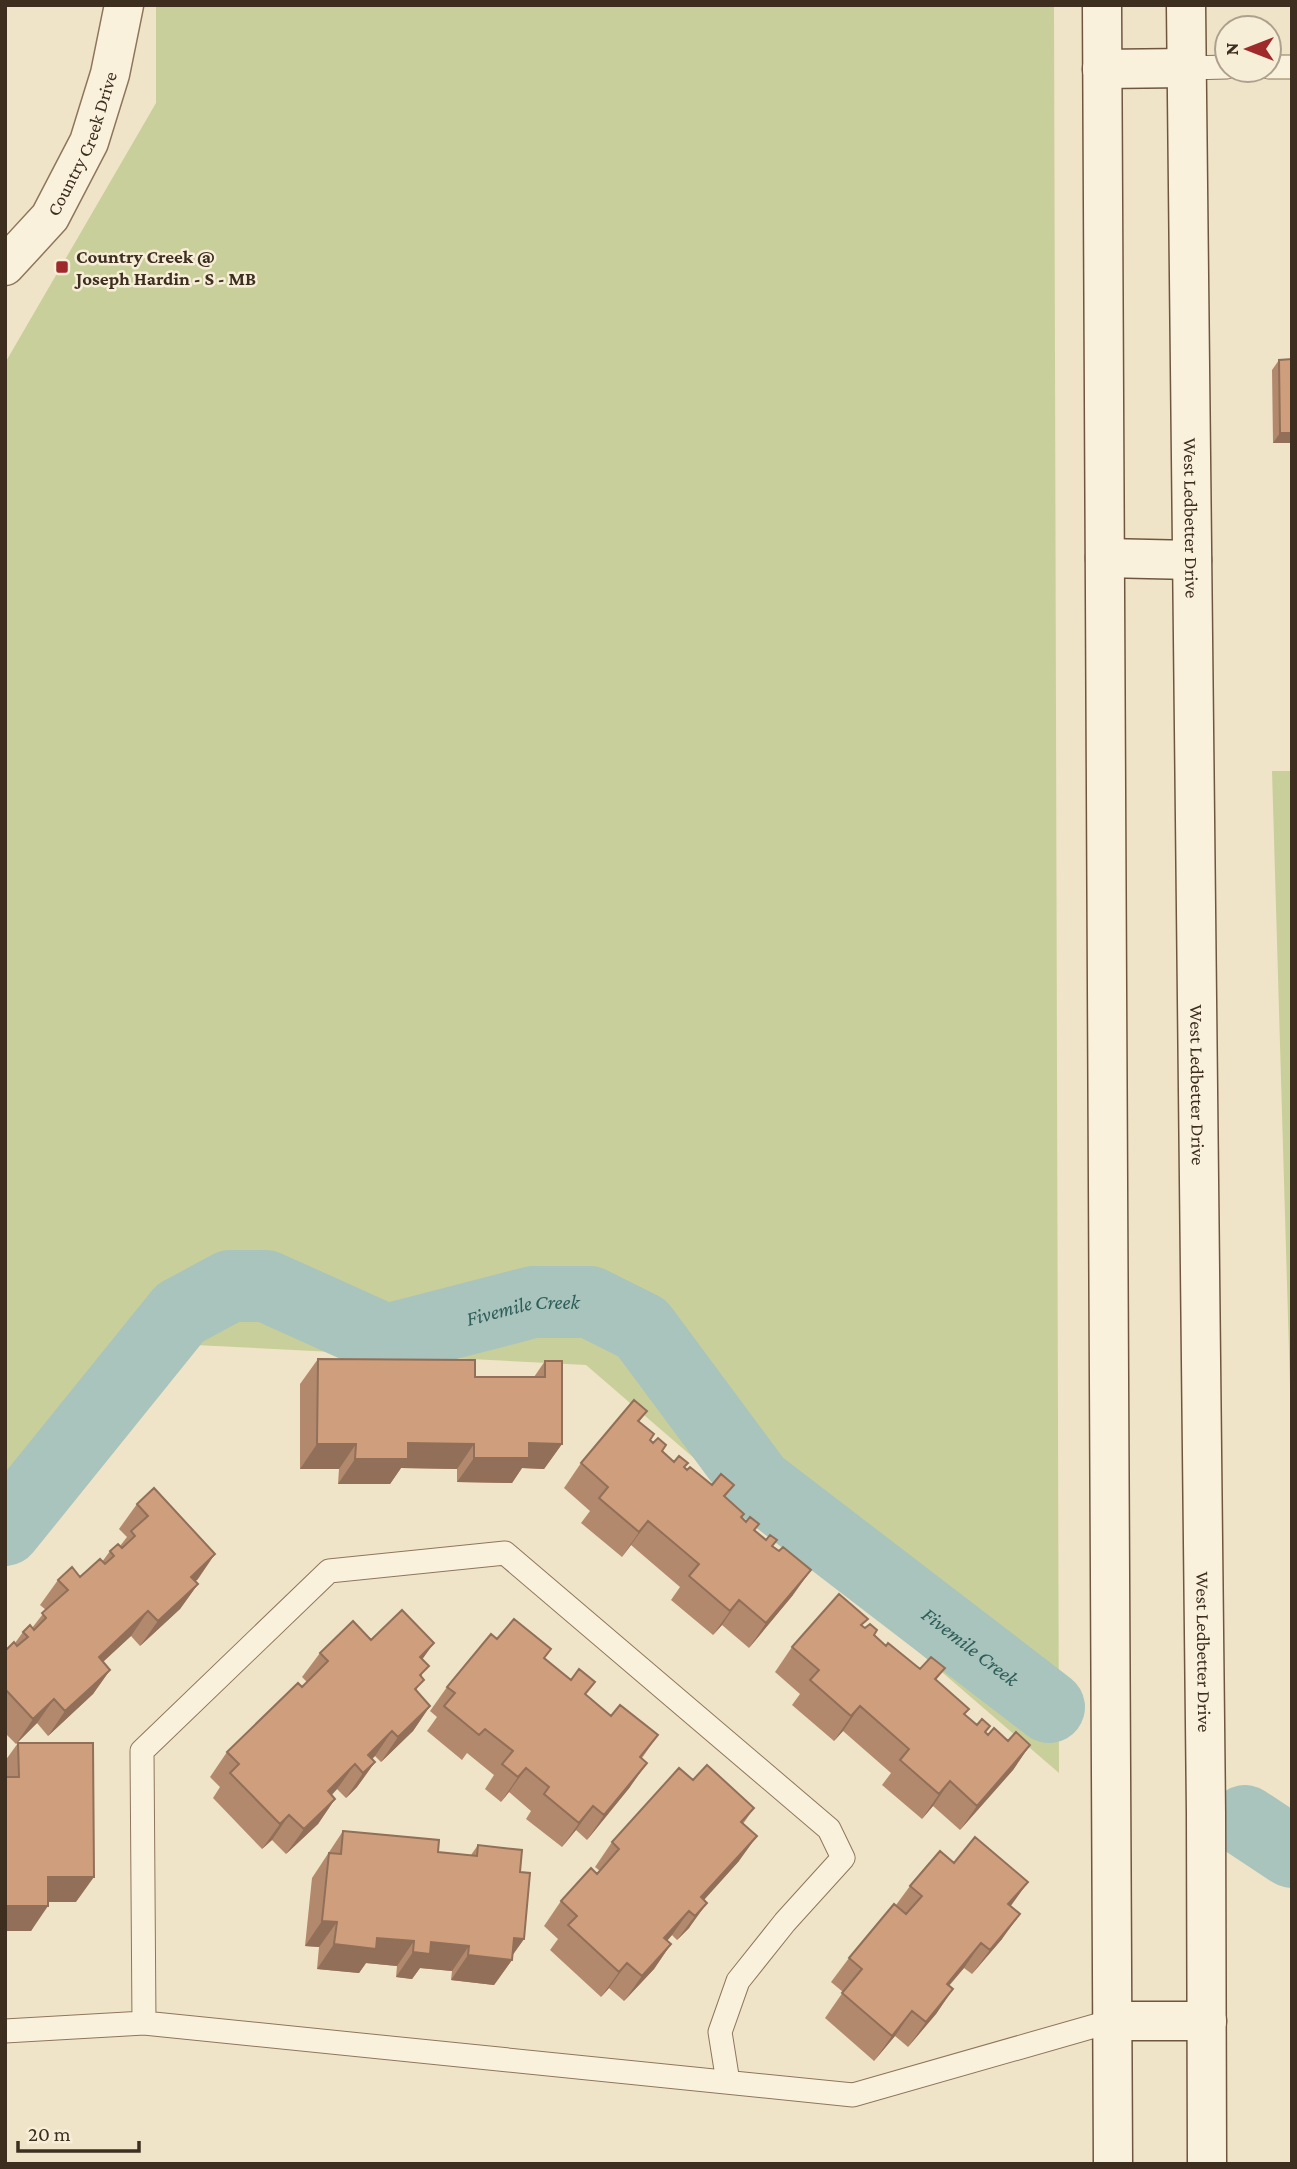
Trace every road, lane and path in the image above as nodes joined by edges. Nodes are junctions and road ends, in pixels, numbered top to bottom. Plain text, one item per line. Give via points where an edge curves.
1 (124, 5) edge
2 (1102, 5) edge
3 (1186, 5) edge
4 (1187, 68) junction
5 (1213, 68) edge
6 (1102, 69) junction
7 (5, 266) edge
8 (1105, 558) junction
9 (1192, 559) junction
10 (1112, 2021) junction
11 (1207, 2021) junction
12 (144, 2023) junction
13 (5, 2031) edge
14 (728, 2082) junction
15 (1113, 2164) edge
16 (1207, 2164) edge

1 - 7 main road, Country Creek Drive via 110,74 89,142 50,217
2 - 6 main road
3 - 4 main road, West Ledbetter Drive
4 - 5 lane
4 - 6 main road
4 - 9 main road, West Ledbetter Drive
6 - 8 main road
8 - 9 main road
8 - 10 main road
9 - 11 main road, West Ledbetter Drive
10 - 11 main road
10 - 14 lane via 853,2095
10 - 15 main road
11 - 16 main road, West Ledbetter Drive
12 - 13 lane
12 - 14 lane
12 - 14 lane via 142,1751 329,1571 505,1553 829,1829 843,1858 738,1981 720,2032

